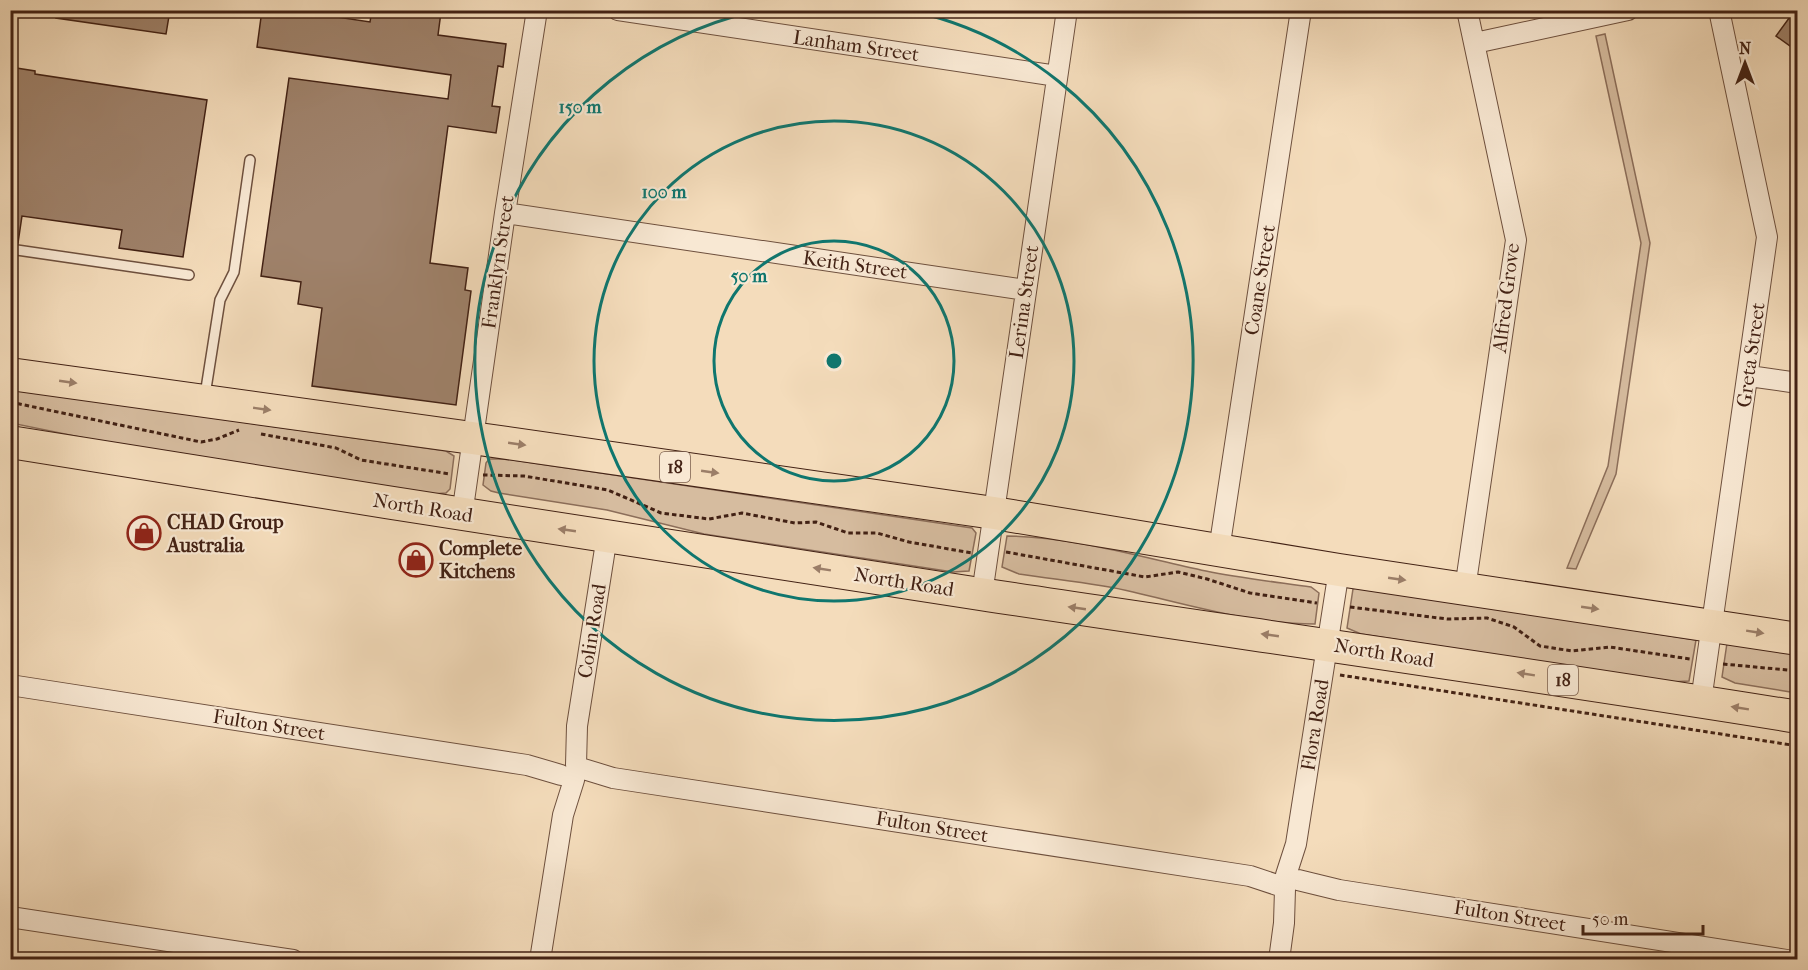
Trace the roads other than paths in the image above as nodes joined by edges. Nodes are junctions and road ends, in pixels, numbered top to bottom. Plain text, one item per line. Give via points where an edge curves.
1 (537, 10) edge
2 (618, 10) edge
3 (1067, 10) edge
4 (1301, 10) edge
5 (1467, 10) edge
6 (1628, 10) edge
7 (1719, 10) edge
8 (1475, 43) junction
9 (1057, 76) junction
10 (250, 160) dead end
11 (505, 213) junction
12 (10, 249) edge
13 (189, 275) dead end
14 (1026, 290) junction
15 (10, 374) edge
16 (1749, 376) junction
17 (1797, 383) edge
18 (204, 401) junction
19 (472, 438) junction
20 (10, 442) edge
21 (994, 513) junction
22 (462, 515) junction
23 (607, 536) junction
24 (1219, 550) junction
25 (1339, 570) junction
26 (1465, 589) junction
27 (982, 594) junction
28 (1713, 626) junction
29 (1797, 639) edge
30 (1328, 644) junction
31 (10, 685) edge
32 (1701, 702) junction
33 (1797, 717) edge
34 (569, 772) junction
35 (1291, 883) junction
36 (10, 916) edge
37 (540, 959) edge
38 (293, 960) edge
39 (1279, 960) edge
40 (1787, 960) edge

1 - 11 street, Franklyn Street
2 - 9 street, Lanham Street
3 - 9 street, Lerina Street
4 - 24 street, Coane Street
5 - 8 street, Alfred Grove
6 - 8 street
7 - 16 street, Greta Street via 1767,237
8 - 26 street, Alfred Grove via 1516,240
9 - 14 street, Lerina Street
10 - 18 lane via 234,272 220,300
11 - 14 street, Keith Street
11 - 19 street, Franklyn Street
12 - 13 lane
14 - 21 street, Lerina Street
15 -> 18 highway, 18
16 - 17 street
16 - 28 street, Greta Street
18 -> 19 highway, 18
19 -> 21 highway, 18
19 - 22 street, Franklyn Street
20 - 22 highway, North Road / 18
21 - 24 highway, 18
21 - 27 street, Lerina Street
23 -> 22 highway, North Road / 18
27 -> 23 highway, North Road / 18
23 - 34 street, Colin Road
24 - 25 highway, 18
25 -> 26 highway, 18
25 - 30 street, Flora Road
26 -> 28 highway, 18
30 -> 27 highway, North Road / 18
28 -> 29 highway, 18
28 - 32 street, Greta Street
32 -> 30 highway, North Road / 18
30 - 35 street, Flora Road
31 - 34 street, Fulton Street
33 -> 32 highway, North Road / 18
34 - 35 street, Fulton Street
34 - 37 street, Colin Road
35 - 39 street, Flora Road
35 - 40 street, Fulton Street
36 - 38 street

